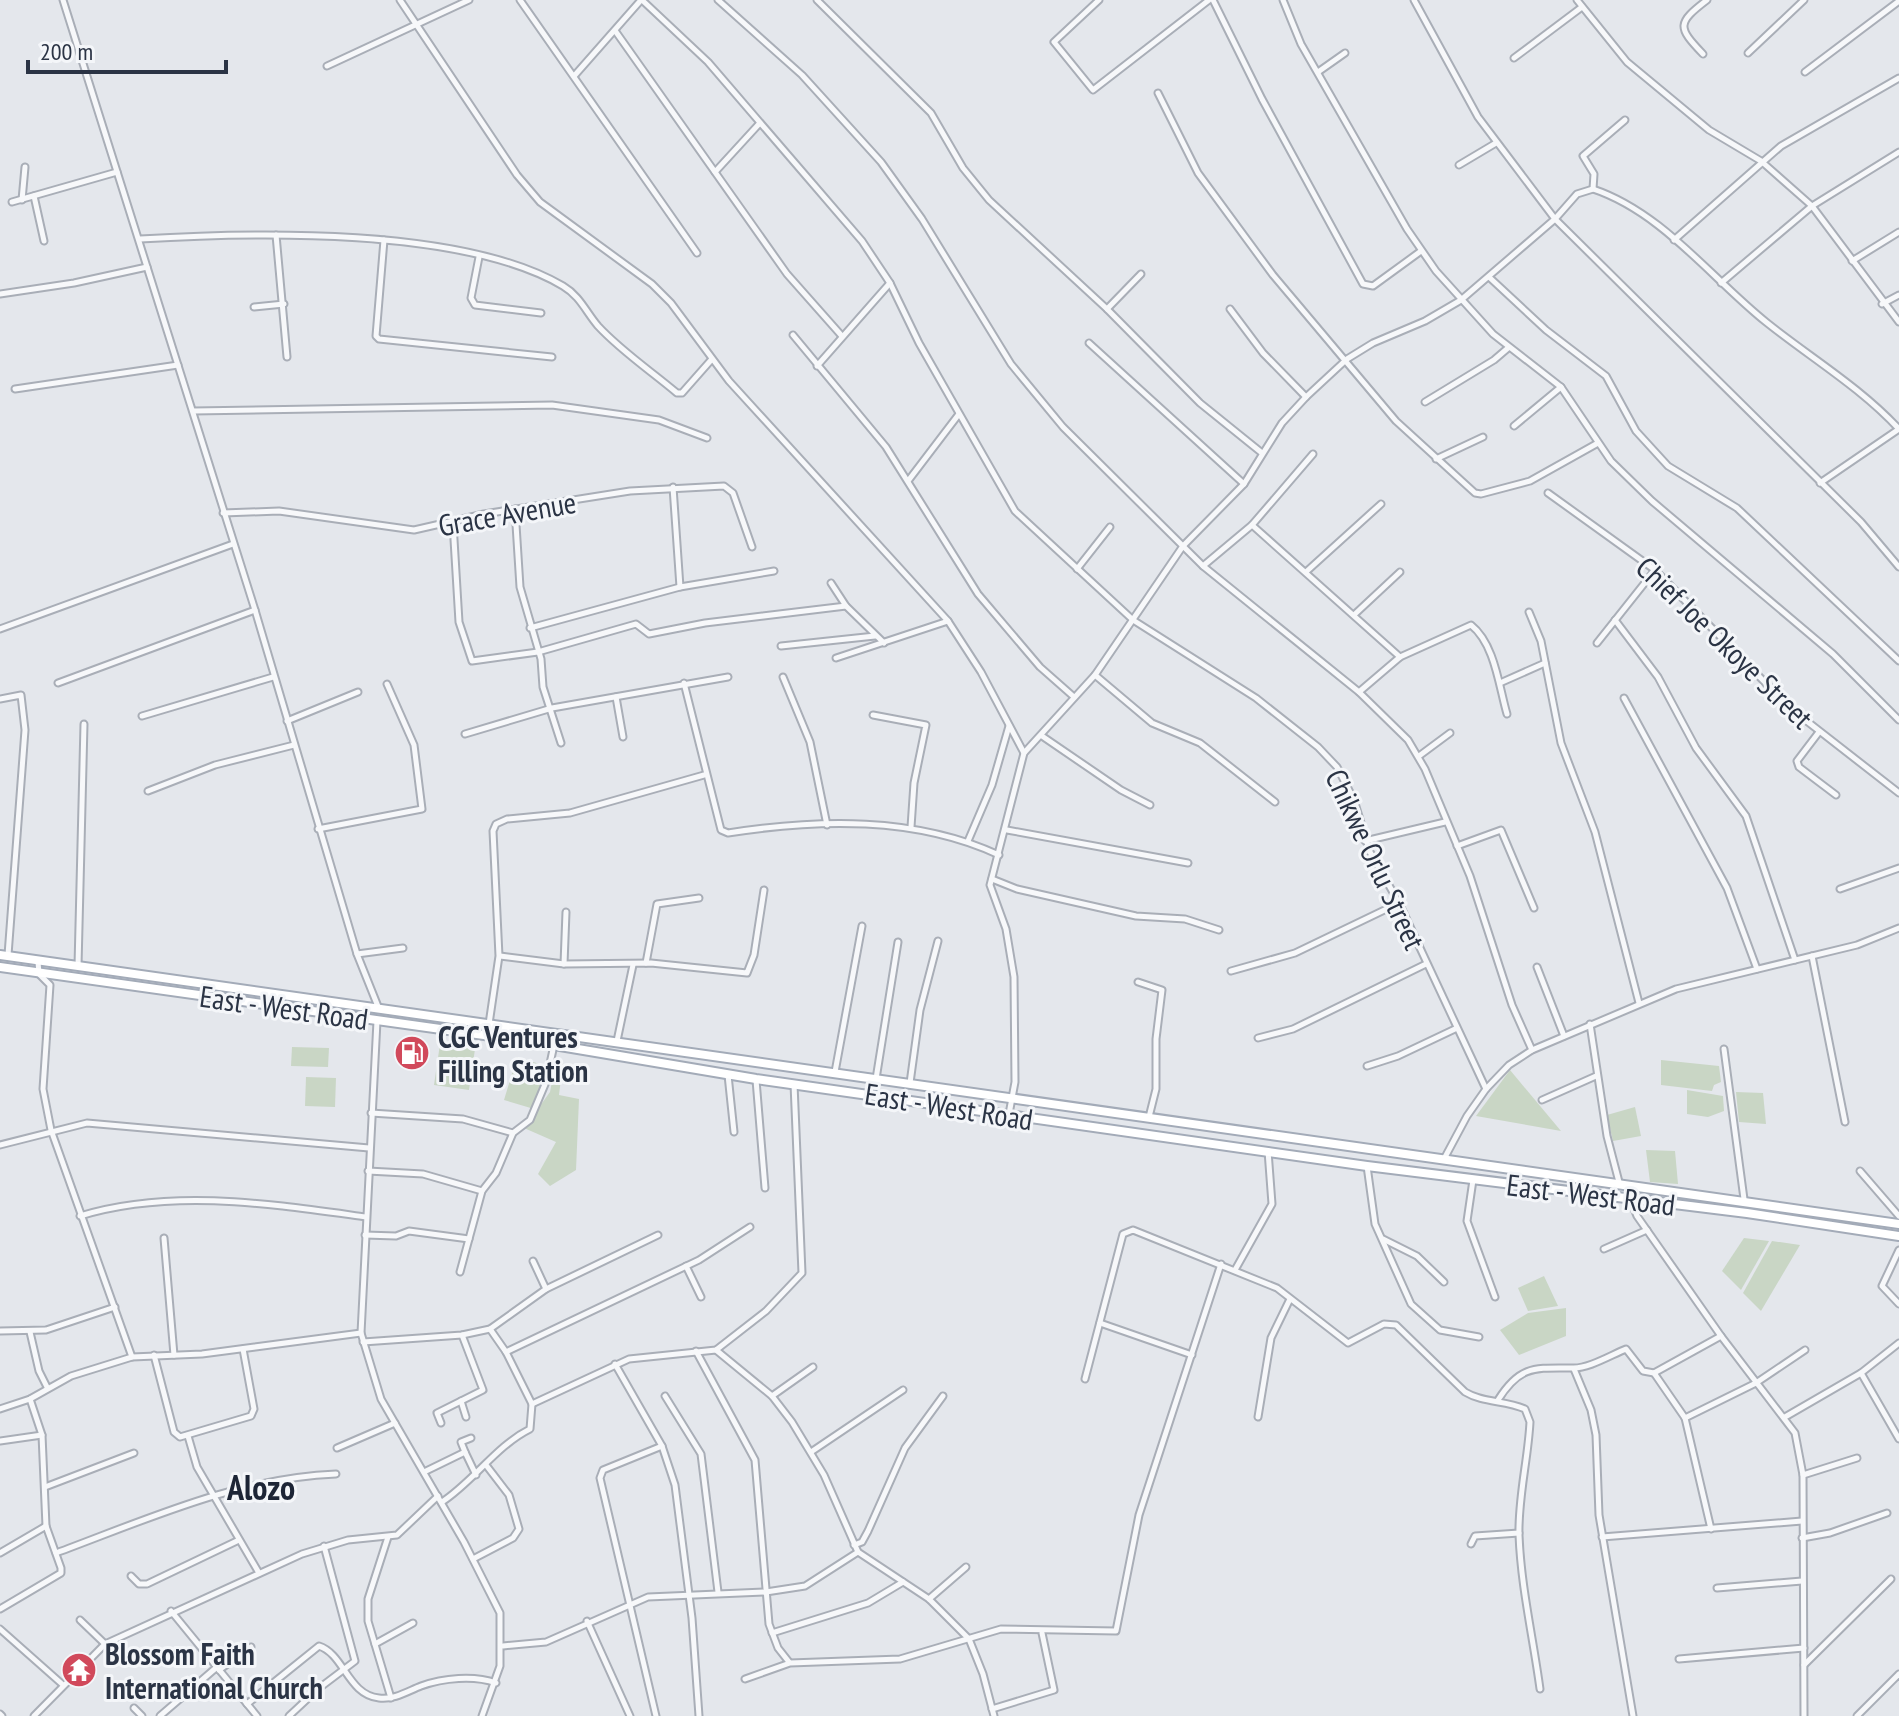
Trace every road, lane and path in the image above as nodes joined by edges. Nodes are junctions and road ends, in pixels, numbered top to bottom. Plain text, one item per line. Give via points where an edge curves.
1 (63, 0) edge
2 (400, 0) edge
3 (469, 0) edge
4 (520, 0) edge
5 (642, 0) edge
6 (718, 0) edge
7 (817, 0) edge
8 (1099, 0) edge
9 (1211, 0) edge
10 (1283, 0) edge
11 (1414, 0) edge
12 (1577, 0) edge
13 (1707, 0) edge
14 (1804, 0) edge
15 (1899, 1) edge
16 (1582, 7) junction
17 (417, 26) junction
18 (616, 32) junction
19 (1345, 53) dead end
20 (1748, 53) dead end
21 (1703, 54) dead end
22 (1514, 58) dead end
23 (327, 66) dead end
24 (1318, 72) junction
25 (1805, 72) dead end
26 (575, 75) junction
27 (1899, 78) edge
28 (1158, 93) dead end
29 (1625, 120) dead end
30 (759, 124) junction
31 (1496, 143) junction
32 (1899, 152) edge
33 (1761, 161) junction
34 (1459, 165) dead end
35 (25, 167) dead end
36 (117, 172) junction
37 (715, 172) junction
38 (1593, 189) junction
39 (34, 196) junction
40 (22, 200) junction
41 (12, 202) dead end
42 (1812, 206) junction
43 (1555, 219) junction
44 (1899, 232) edge
45 (276, 235) junction
46 (140, 239) junction
47 (384, 240) junction
48 (44, 241) dead end
49 (1674, 241) junction
50 (1421, 251) junction
51 (697, 253) dead end
52 (479, 257) junction
53 (1851, 261) junction
54 (147, 267) junction
55 (1141, 274) dead end
56 (1489, 277) junction
57 (890, 283) junction
58 (1721, 283) junction
59 (0, 294) edge
60 (1899, 295) edge
61 (1461, 300) junction
62 (284, 304) junction
63 (1882, 304) junction
64 (254, 307) dead end
65 (1107, 309) junction
66 (1230, 309) dead end
67 (541, 313) dead end
68 (1899, 322) edge
69 (793, 335) dead end
70 (841, 335) junction
71 (1089, 343) dead end
72 (1508, 348) junction
73 (287, 357) dead end
74 (552, 357) dead end
75 (712, 359) junction
76 (1347, 359) junction
77 (178, 365) junction
78 (817, 366) junction
79 (1561, 387) junction
80 (15, 389) dead end
81 (1306, 397) junction
82 (1425, 402) dead end
83 (193, 411) junction
84 (959, 414) junction
85 (1514, 426) dead end
86 (1898, 428) edge
87 (1483, 437) dead end
88 (707, 438) dead end
89 (1598, 443) junction
90 (1262, 453) junction
91 (1313, 454) dead end
92 (1436, 459) junction
93 (908, 481) junction
94 (1820, 483) junction
95 (1244, 484) junction
96 (673, 487) junction
97 (1548, 493) dead end
98 (1381, 504) dead end
99 (515, 509) junction
100 (223, 513) junction
101 (453, 523) junction
102 (1252, 525) junction
103 (1110, 527) dead end
104 (233, 544) junction
105 (1183, 546) junction
106 (752, 547) dead end
107 (1203, 566) junction
108 (1899, 567) edge
109 (1077, 569) junction
110 (1655, 570) junction
111 (774, 571) dead end
112 (1307, 571) junction
113 (1400, 572) dead end
114 (831, 583) dead end
115 (680, 587) junction
116 (846, 606) junction
117 (255, 610) junction
118 (1529, 612) dead end
119 (1355, 614) junction
120 (1133, 620) junction
121 (1615, 620) junction
122 (948, 621) junction
123 (530, 628) junction
124 (0, 629) edge
125 (875, 636) junction
126 (884, 643) junction
127 (1597, 643) dead end
128 (781, 646) dead end
129 (538, 652) junction
130 (1400, 657) junction
131 (836, 658) dead end
132 (1899, 661) edge
133 (1545, 663) junction
134 (1095, 675) junction
135 (273, 677) junction
136 (728, 677) dead end
137 (783, 677) dead end
138 (58, 683) dead end
139 (684, 683) junction
140 (1500, 683) junction
141 (387, 684) dead end
142 (358, 692) dead end
143 (1359, 692) junction
144 (616, 697) junction
145 (1074, 697) junction
146 (1624, 698) dead end
147 (0, 699) edge
148 (552, 708) junction
149 (1507, 714) dead end
150 (873, 715) dead end
151 (142, 716) dead end
152 (1899, 720) edge
153 (287, 721) junction
154 (84, 724) dead end
155 (1009, 726) junction
156 (1819, 732) junction
157 (1450, 733) dead end
158 (465, 734) dead end
159 (1042, 736) junction
160 (623, 737) dead end
161 (561, 743) dead end
162 (294, 745) junction
163 (1024, 753) junction
164 (1419, 756) junction
165 (704, 775) junction
166 (148, 791) dead end
167 (1899, 793) edge
168 (1836, 795) dead end
169 (1275, 802) dead end
170 (1150, 805) dead end
171 (1445, 822) junction
172 (827, 825) junction
173 (911, 827) junction
174 (318, 829) junction
175 (1007, 830) junction
176 (968, 841) junction
177 (1365, 841) junction
178 (1457, 846) junction
179 (999, 855) junction
180 (1188, 863) dead end
181 (1899, 868) edge
182 (992, 879) junction
183 (1840, 889) dead end
184 (764, 890) dead end
185 (699, 898) dead end
186 (1399, 903) junction
187 (1534, 908) dead end
188 (566, 912) dead end
189 (862, 926) dead end
190 (1219, 930) dead end
191 (1898, 931) edge
192 (938, 941) dead end
193 (898, 942) dead end
194 (403, 948) dead end
195 (357, 954) junction
196 (4, 956) edge
197 (499, 956) junction
198 (1812, 956) junction
199 (1795, 960) junction
200 (38, 962) junction
201 (646, 963) junction
202 (564, 964) junction
203 (1426, 964) junction
204 (633, 965) junction
205 (0, 967) edge
206 (1537, 967) dead end
207 (78, 968) junction
208 (1757, 969) junction
209 (1231, 971) dead end
210 (39, 974) junction
211 (1138, 982) dead end
212 (1639, 1003) junction
213 (379, 1009) junction
214 (377, 1020) junction
215 (489, 1024) junction
216 (1590, 1024) junction
217 (1455, 1029) junction
218 (1564, 1036) junction
219 (1258, 1038) dead end
220 (617, 1041) junction
221 (554, 1045) junction
222 (1724, 1049) dead end
223 (1532, 1050) junction
224 (1367, 1066) dead end
225 (835, 1073) junction
226 (728, 1074) junction
227 (1596, 1076) junction
228 (756, 1079) junction
229 (876, 1079) junction
230 (910, 1083) junction
231 (794, 1084) junction
232 (1486, 1089) junction
233 (1012, 1098) junction
234 (1542, 1100) dead end
235 (371, 1113) junction
236 (1009, 1114) junction
237 (1149, 1118) junction
238 (1845, 1122) dead end
239 (51, 1130) junction
240 (734, 1132) dead end
241 (513, 1133) junction
242 (0, 1145) edge
243 (369, 1148) junction
244 (1268, 1150) junction
245 (1444, 1159) junction
246 (1367, 1166) junction
247 (368, 1171) junction
248 (1860, 1171) dead end
249 (1473, 1180) junction
250 (1619, 1182) junction
251 (765, 1188) dead end
252 (482, 1191) junction
253 (1630, 1199) junction
254 (1744, 1199) junction
255 (80, 1216) junction
256 (1899, 1216) edge
257 (366, 1217) junction
258 (1899, 1224) edge
259 (750, 1227) dead end
260 (1647, 1230) junction
261 (365, 1235) junction
262 (658, 1235) dead end
263 (1899, 1236) edge
264 (164, 1238) dead end
265 (469, 1239) junction
266 (1382, 1239) junction
267 (1604, 1249) dead end
268 (1899, 1250) edge
269 (533, 1261) dead end
270 (1221, 1264) junction
271 (686, 1266) junction
272 (1235, 1270) junction
273 (460, 1272) dead end
274 (1444, 1282) dead end
275 (546, 1289) junction
276 (701, 1297) dead end
277 (1495, 1297) dead end
278 (1290, 1299) junction
279 (1899, 1304) edge
280 (115, 1307) junction
281 (1100, 1323) junction
282 (490, 1329) junction
283 (0, 1331) edge
284 (30, 1332) junction
285 (361, 1333) junction
286 (462, 1335) junction
287 (1721, 1336) junction
288 (1479, 1337) dead end
289 (363, 1342) junction
290 (1899, 1343) edge
291 (243, 1349) junction
292 (716, 1350) junction
293 (1805, 1350) dead end
294 (696, 1351) junction
295 (506, 1352) junction
296 (154, 1355) junction
297 (174, 1355) junction
298 (1192, 1355) junction
299 (132, 1357) junction
300 (615, 1364) junction
301 (813, 1367) dead end
302 (1574, 1369) junction
303 (1654, 1373) junction
304 (1861, 1373) junction
305 (1085, 1379) dead end
306 (1756, 1383) junction
307 (47, 1387) junction
308 (903, 1390) dead end
309 (665, 1396) dead end
310 (772, 1396) junction
311 (943, 1396) dead end
312 (30, 1399) junction
313 (1498, 1400) junction
314 (461, 1401) junction
315 (532, 1404) junction
316 (0, 1409) edge
317 (466, 1417) dead end
318 (1258, 1417) dead end
319 (1785, 1417) junction
320 (1685, 1418) junction
321 (395, 1423) junction
322 (441, 1423) dead end
323 (42, 1435) junction
324 (188, 1436) junction
325 (471, 1438) dead end
326 (1899, 1439) edge
327 (0, 1441) edge
328 (662, 1446) junction
329 (337, 1448) dead end
330 (465, 1452) junction
331 (811, 1452) junction
332 (134, 1453) dead end
333 (1857, 1458) dead end
334 (486, 1465) junction
335 (424, 1472) junction
336 (336, 1474) dead end
337 (476, 1475) junction
338 (1803, 1475) junction
339 (45, 1487) junction
340 (212, 1494) junction
341 (438, 1496) junction
342 (442, 1502) junction
343 (1887, 1513) dead end
344 (1802, 1521) junction
345 (46, 1526) junction
346 (1711, 1529) junction
347 (1519, 1533) junction
348 (388, 1537) junction
349 (1602, 1537) junction
350 (1802, 1538) junction
351 (239, 1540) junction
352 (1471, 1544) dead end
353 (324, 1546) junction
354 (856, 1548) junction
355 (0, 1553) edge
356 (56, 1553) junction
357 (473, 1559) junction
358 (966, 1567) dead end
359 (259, 1573) junction
360 (131, 1576) dead end
361 (1891, 1579) dead end
362 (1802, 1581) junction
363 (903, 1582) junction
364 (1717, 1588) dead end
365 (718, 1592) junction
366 (766, 1592) junction
367 (688, 1594) junction
368 (929, 1599) junction
369 (629, 1604) junction
370 (0, 1609) edge
371 (171, 1611) junction
372 (80, 1620) dead end
373 (587, 1621) junction
374 (413, 1623) dead end
375 (0, 1629) edge
376 (772, 1633) junction
377 (1042, 1633) junction
378 (969, 1639) junction
379 (105, 1644) junction
380 (375, 1645) junction
381 (503, 1646) junction
382 (251, 1647) dead end
383 (1804, 1648) junction
384 (1679, 1659) dead end
385 (790, 1663) junction
386 (1804, 1665) junction
387 (218, 1668) junction
388 (343, 1672) junction
389 (1899, 1674) edge
390 (745, 1679) dead end
391 (496, 1683) junction
392 (62, 1684) junction
393 (1540, 1689) dead end
394 (391, 1698) junction
395 (247, 1704) junction
396 (134, 1708) dead end
397 (993, 1713) edge
398 (34, 1716) edge
399 (142, 1716) edge
400 (160, 1716) edge
401 (257, 1716) edge
402 (289, 1716) edge
403 (482, 1716) edge
404 (630, 1716) edge
405 (656, 1716) edge
406 (699, 1716) edge
407 (1633, 1716) edge
408 (1804, 1716) edge
409 (1857, 1716) edge

1 - 36 street
2 - 17 street
3 - 17 street
4 - 26 street
5 - 18 street
5 - 30 street, Chikwe Orlu Street via 693,45
6 - 105 street via 802,75 881,162 1011,364 1063,427
7 - 65 street via 931,113 989,200
8 - 9 street via 1054,42 1093,90
9 - 50 street via 1363,284 1373,286
10 - 24 street
11 - 31 street
12 - 16 street
13 - 21 street via 1683,26 1683,33
14 - 20 street
15 - 25 street
16 - 22 street
16 - 33 street via 1627,62 1709,130
17 - 23 street
17 - 75 street via 540,202 652,284
18 - 26 street
18 - 37 street
19 - 24 street
24 - 50 street
26 - 51 street
27 - 33 street
28 - 76 street via 1198,173 1273,275
29 - 38 street via 1583,156 1593,169
30 - 37 street
30 - 57 street, Chikwe Orlu Street via 862,241
31 - 34 street
31 - 43 street
32 - 42 street
33 - 42 street
33 - 49 street
35 - 40 street
36 - 39 street
36 - 46 street
37 - 70 street via 787,274
38 - 43 street via 1577,194
38 - 49 street via 1638,211
39 - 40 street
39 - 48 street
40 - 41 street
42 - 53 street
42 - 58 street
43 - 56 street
43 - 94 street
44 - 53 street
45 - 46 street
45 - 47 street
45 - 62 street
46 - 54 street
47 - 52 street
47 - 74 street via 379,339
49 - 58 street
50 - 61 street
52 - 67 street via 473,303
52 - 75 street via 540,274 576,295 597,325 677,393
53 - 63 street
54 - 59 street
54 - 77 street
55 - 65 street
56 - 61 street
56 - 132 street via 1606,376 1636,431 1668,466 1737,508
57 - 70 street
57 - 84 street, Chikwe Orlu Street
58 - 86 street via 1871,399
60 - 63 street
61 - 72 street
61 - 76 street
62 - 64 street
62 - 73 street
63 - 68 street
65 - 90 street via 1200,403
66 - 81 street
69 - 78 street
70 - 78 street
71 - 95 street
72 - 79 street
72 - 82 street
75 - 122 street
76 - 81 street
76 - 92 street via 1396,421
77 - 80 street
77 - 83 street
78 - 93 street via 859,411
79 - 85 street
79 - 89 street
81 - 90 street
83 - 88 street via 552,405 659,420
83 - 100 street
84 - 93 street
84 - 109 street, Chikwe Orlu Street via 1015,511
86 - 94 street
87 - 92 street
89 - 92 street via 1530,481 1481,494
89 - 152 street via 1652,501 1833,654
90 - 95 street
91 - 102 street
93 - 145 street via 978,594 1040,667
94 - 108 street
95 - 105 street
96 - 99 street, Grace Avenue
96 - 106 street, Grace Avenue via 728,488
96 - 115 street
97 - 110 street, Chief Joe Okoye Street
98 - 112 street
99 - 101 street, Grace Avenue
99 - 123 street via 520,587
100 - 101 street, Grace Avenue via 279,511 414,530
100 - 104 street
101 - 129 street via 459,622 468,659
102 - 107 street
102 - 112 street
103 - 109 street
104 - 117 street
104 - 124 street
105 - 107 street
105 - 120 street
107 - 143 street
109 - 120 street, Chikwe Orlu Street
110 - 121 street
110 - 156 street, Chief Joe Okoye Street
111 - 115 street
112 - 119 street
113 - 119 street
114 - 116 street
115 - 123 street
116 - 125 street
116 - 129 street via 649,634 636,624
117 - 135 street
117 - 138 street
118 - 133 street
119 - 130 street
120 - 134 street
120 - 177 street, Chikwe Orlu Street via 1256,698 1318,747 1348,786
121 - 127 street
121 - 199 street via 1658,677 1696,748 1746,816
122 - 126 street
122 - 155 street
123 - 129 street
125 - 126 street
125 - 128 street
126 - 131 street
129 - 148 street
130 - 140 street via 1471,625 1478,630
130 - 143 street
133 - 140 street
133 - 212 street via 1561,743 1595,832
134 - 145 street
134 - 169 street via 1152,723 1200,743
135 - 151 street
135 - 153 street
136 - 139 street
137 - 172 street via 810,742
139 - 144 street
139 - 165 street
140 - 149 street
141 - 174 street via 414,745 422,809
142 - 153 street
143 - 164 street
144 - 148 street
144 - 160 street
145 - 159 street
146 - 208 street via 1727,888
147 - 196 street via 21,695 25,730
148 - 158 street
148 - 161 street
150 - 173 street via 926,725
153 - 162 street
154 - 207 street
155 - 163 street
155 - 176 street
156 - 167 street, Chief Joe Okoye Street
156 - 168 street via 1797,761
157 - 164 street
159 - 163 street
159 - 170 street
162 - 166 street via 215,765
162 - 174 street
163 - 175 street
164 - 171 street
165 - 172 street via 724,832
165 - 197 street via 570,813 496,824
171 - 177 street
171 - 178 street
172 - 173 street
173 - 176 street
174 - 195 street
175 - 179 street
175 - 180 street
176 - 179 street
177 - 186 street, Chikwe Orlu Street
178 - 187 street via 1501,830
178 - 223 street
179 - 182 street
181 - 183 street
182 - 190 street via 1136,916 1185,919
182 - 233 street via 991,894 1006,929 1014,977
184 - 201 street via 747,973
185 - 201 street via 657,904
186 - 203 street, Chikwe Orlu Street
186 - 209 street via 1295,953
188 - 202 street
189 - 225 street
191 - 198 street
192 - 230 street via 920,1010
193 - 229 street
194 - 195 street
195 - 213 street
196 - 200 main road, East - West Road
197 - 202 street
197 - 215 street
198 - 199 street
198 - 238 street
199 - 208 street
200 - 207 main road, East - West Road
200 - 210 street
201 - 204 street
202 - 204 street
203 - 217 street, Chikwe Orlu Street
203 - 219 street via 1293,1029
204 - 220 street
205 - 210 main road, East - West Road
206 - 218 street
207 - 213 main road, East - West Road
208 - 212 street
210 - 214 main road, East - West Road
210 - 239 street via 50,985 43,1089
211 - 237 street via 1162,990 1156,1089
212 - 216 street
213 - 215 main road, East - West Road
214 - 221 main road, East - West Road
214 - 235 street
215 - 220 main road, East - West Road
216 - 218 street
216 - 227 street
217 - 224 street
217 - 232 street, Chikwe Orlu Street
218 - 223 street
220 - 225 main road, East - West Road
221 - 226 main road, East - West Road
221 - 241 street via 538,1104 524,1128
222 - 254 street
223 - 232 street
225 - 229 main road, East - West Road
226 - 228 main road, East - West Road
226 - 240 street
227 - 234 street
227 - 250 street
228 - 231 main road, East - West Road
228 - 251 street
229 - 230 main road, East - West Road
230 - 233 main road, East - West Road
231 - 236 main road, East - West Road
231 - 292 street via 802,1273 766,1311
232 - 245 street
233 - 236 street
233 - 237 main road, East - West Road
235 - 241 street via 463,1119
235 - 243 street
236 - 244 main road, East - West Road
237 - 245 main road, East - West Road
239 - 242 street
239 - 243 street via 87,1123
239 - 255 street
241 - 252 street
243 - 247 street
244 - 246 main road, East - West Road
244 - 272 street via 1272,1204
245 - 250 main road, East - West Road
246 - 249 main road, East - West Road
246 - 266 street via 1371,1210
247 - 252 street via 423,1174
247 - 257 street
248 - 256 street
249 - 253 main road, East - West Road
249 - 277 street via 1467,1221
250 - 254 main road, East - West Road
252 - 265 street
253 - 260 street
253 - 263 main road, East - West Road
254 - 258 main road, East - West Road
255 - 257 street via 171,1199
255 - 280 street
257 - 261 street
259 - 271 street
260 - 267 street
260 - 287 street
261 - 265 street via 409,1231
261 - 285 street
262 - 275 street
264 - 297 street
265 - 273 street
266 - 274 street via 1417,1256
266 - 288 street via 1411,1304 1440,1330
268 - 279 street via 1882,1286
269 - 275 street
270 - 272 street
270 - 281 street via 1126,1231
270 - 298 street
271 - 276 street
271 - 295 street
272 - 278 street
275 - 282 street
278 - 313 street via 1348,1343 1384,1324 1396,1325 1465,1392
278 - 318 street via 1271,1338
280 - 284 street
280 - 299 street
281 - 298 street
281 - 305 street
282 - 286 street
282 - 295 street
283 - 284 street
284 - 307 street
285 - 289 street
285 - 291 street
286 - 289 street
286 - 314 street via 483,1390
287 - 303 street
287 - 306 street
289 - 321 street via 381,1399
290 - 304 street
291 - 297 street
291 - 324 street via 251,1416
292 - 294 street
292 - 310 street
293 - 306 street
294 - 300 street
294 - 366 street via 755,1460
295 - 315 street
296 - 297 street
296 - 299 street
296 - 324 street via 174,1432
298 - 377 street via 1139,1515 1119,1629
299 - 307 street
300 - 315 street
300 - 328 street
301 - 310 street
302 - 303 street via 1626,1349 1643,1371
302 - 313 street via 1552,1366 1518,1374
302 - 349 street via 1596,1435
303 - 320 street
304 - 319 street
304 - 326 street
306 - 319 street
306 - 320 street
307 - 312 street
308 - 331 street
309 - 365 street via 701,1454
310 - 331 street
311 - 354 street via 905,1448
312 - 316 street
312 - 323 street
313 - 347 street via 1525,1409 1530,1422
314 - 317 street
314 - 322 street via 437,1413
315 - 334 street via 530,1429
319 - 338 street via 1795,1433
320 - 346 street
321 - 329 street
321 - 335 street
323 - 327 street
323 - 339 street
324 - 340 street
325 - 330 street via 461,1442
328 - 367 street via 675,1485
328 - 369 street via 601,1473
330 - 335 street
330 - 337 street
331 - 354 street
332 - 339 street
333 - 338 street
334 - 337 street
334 - 357 street via 509,1495 519,1529 513,1538
335 - 341 street
336 - 340 street via 286,1477
337 - 342 street
338 - 344 street
339 - 345 street
340 - 351 street
340 - 356 street
341 - 342 street
341 - 348 street via 401,1532
342 - 357 street
343 - 350 street
344 - 346 street
344 - 350 street
345 - 355 street
345 - 356 street
346 - 349 street
347 - 352 street via 1475,1536
347 - 393 street
348 - 353 street
348 - 380 street via 368,1599
349 - 407 street
350 - 362 street
351 - 359 street
351 - 360 street via 147,1584
353 - 359 street
353 - 388 street via 356,1658
354 - 363 street
354 - 366 street via 805,1586
356 - 370 street via 61,1573
357 - 381 street via 496,1602
358 - 368 street
359 - 371 street
361 - 386 street
362 - 364 street
362 - 383 street
363 - 368 street
363 - 376 street via 868,1603
365 - 366 street
365 - 367 street
366 - 376 street
367 - 369 street
367 - 406 street
368 - 378 street
369 - 373 street
369 - 405 street
371 - 379 street
371 - 387 street
372 - 379 street
373 - 381 street via 546,1642
373 - 404 street
374 - 380 street
375 - 392 street
376 - 385 street
377 - 378 street via 1001,1629
377 - 397 street via 1054,1690
378 - 385 street via 900,1659
378 - 397 street
379 - 392 street
380 - 394 street
381 - 391 street
382 - 387 street
383 - 384 street
383 - 386 street
385 - 390 street
386 - 408 street
387 - 395 street
387 - 400 street
388 - 394 street via 365,1693
388 - 395 street via 319,1646
388 - 402 street
389 - 409 street
391 - 394 street via 445,1680
391 - 403 street
392 - 398 street
395 - 401 street
396 - 399 street

